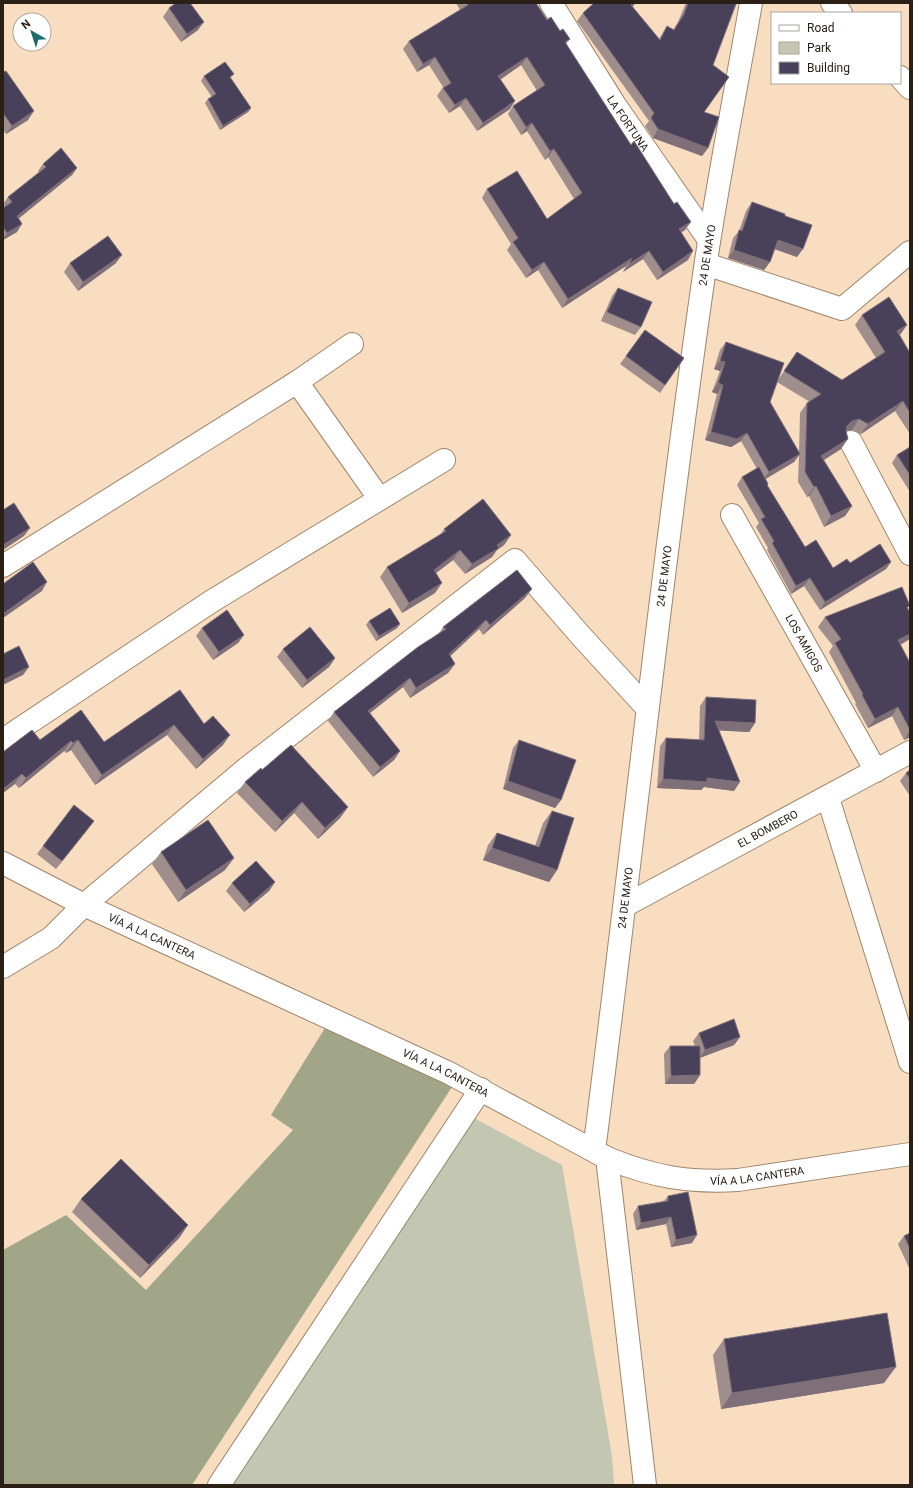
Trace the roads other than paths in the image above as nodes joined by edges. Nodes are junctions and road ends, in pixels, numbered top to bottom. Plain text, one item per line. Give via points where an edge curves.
1 (551, 3) edge
2 (750, 3) edge
3 (832, 3) edge
4 (840, 12) edge
5 (901, 78) edge
6 (910, 88) edge
7 (709, 240) junction
8 (910, 252) edge
9 (706, 264) junction
10 (352, 344) dead end
11 (297, 382) junction
12 (851, 442) dead end
13 (444, 460) dead end
14 (379, 498) junction
15 (732, 515) dead end
16 (910, 554) edge
17 (3, 566) edge
18 (647, 708) junction
19 (3, 740) edge
20 (910, 752) edge
21 (876, 771) junction
22 (828, 798) junction
23 (3, 863) edge
24 (84, 905) junction
25 (626, 905) junction
26 (3, 967) edge
27 (910, 1062) edge
28 (481, 1089) junction
29 (910, 1154) edge
30 (601, 1155) junction
31 (219, 1485) edge
32 (645, 1485) edge

1 - 7 street, LA FORTUNA via 615,105
2 - 7 street, 24 DE MAYO
3 - 4 street
5 - 6 street
7 - 9 street, 24 DE MAYO
8 - 9 street via 842,309
9 - 18 street, 24 DE MAYO
10 - 11 street
11 - 14 street
11 - 17 street
12 - 16 street
13 - 14 street
14 - 19 street via 212,601
15 - 21 street, LOS AMIGOS
18 - 24 street via 515,560 247,768
18 - 25 street, 24 DE MAYO
20 - 21 street, EL BOMBERO
21 - 22 street, EL BOMBERO
22 - 25 street, EL BOMBERO
22 - 27 street
23 - 24 street, VÍA A LA CANTERA
24 - 26 street via 51,938
24 - 28 street, VÍA A LA CANTERA
25 - 30 street, 24 DE MAYO
28 - 30 street, VÍA A LA CANTERA
28 - 31 street
29 - 30 street, VÍA A LA CANTERA via 717,1182 654,1175
30 - 32 street, 24 DE MAYO

